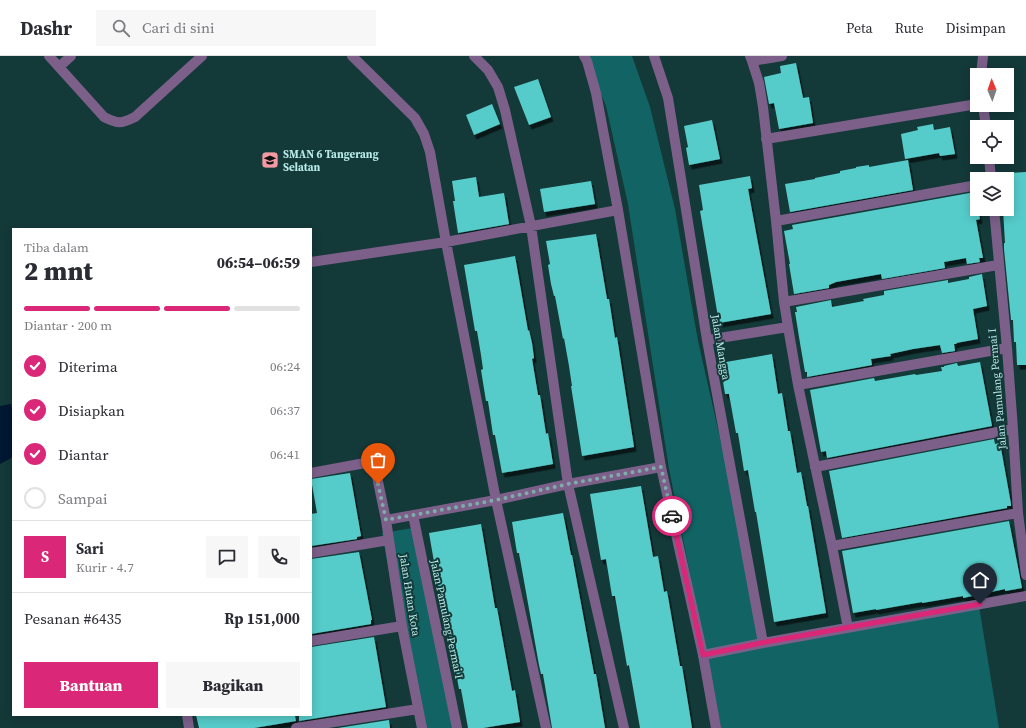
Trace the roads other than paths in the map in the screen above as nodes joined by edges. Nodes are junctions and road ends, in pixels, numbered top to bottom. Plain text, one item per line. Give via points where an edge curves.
1 (49, 56) edge
2 (71, 56) edge
3 (202, 56) edge
4 (352, 56) edge
5 (474, 56) edge
6 (584, 56) edge
7 (654, 56) edge
8 (782, 56) edge
9 (983, 56) edge
10 (751, 58) edge
11 (59, 67) junction
12 (982, 68) edge
13 (970, 105) edge
14 (766, 139) junction
15 (970, 186) edge
16 (618, 210) junction
17 (994, 216) edge
18 (776, 221) junction
19 (531, 226) junction
20 (446, 242) junction
21 (312, 262) edge
22 (998, 265) junction
23 (784, 302) junction
24 (788, 327) junction
25 (707, 340) junction
26 (1006, 348) junction
27 (798, 385) junction
28 (1013, 429) junction
29 (661, 467) junction
30 (815, 467) junction
31 (312, 473) edge
32 (568, 484) junction
33 (496, 500) junction
34 (1018, 513) junction
35 (413, 515) junction
36 (386, 520) junction
37 (389, 540) junction
38 (832, 546) junction
39 (312, 553) edge
40 (1026, 575) edge
41 (1026, 596) edge
42 (402, 626) junction
43 (848, 628) junction
44 (312, 641) edge
45 (763, 643) junction
46 (703, 655) junction
47 (418, 709) junction
48 (188, 716) edge
49 (189, 728) edge
50 (296, 728) edge
51 (422, 728) edge
52 (457, 728) edge
53 (546, 728) edge
54 (624, 728) edge
55 (716, 728) edge

1 - 11 street
2 - 11 street
3 - 11 street via 135,117 115,123 104,117
4 - 20 street via 415,118 424,134 430,152
5 - 19 street via 488,70 498,87
6 - 16 street via 596,93
7 - 25 street, Jalan Mangga via 668,98
8 - 10 street
9 - 12 street
10 - 14 street via 759,83
13 - 14 street
14 - 18 street
15 - 18 street
16 - 19 street
16 - 29 street
17 - 22 street, Jalan Pamulang Permai I
18 - 23 street
19 - 20 street
19 - 32 street
20 - 21 street
20 - 33 street
22 - 23 street
22 - 26 street, Jalan Pamulang Permai I
23 - 24 street
24 - 25 street
24 - 27 street
25 - 45 street, Jalan Mangga
26 - 27 street
26 - 28 street, Jalan Pamulang Permai I
27 - 30 street
28 - 30 street
28 - 34 street, Jalan Pamulang Permai I
29 - 32 street
29 - 46 street
30 - 38 street
31 - 36 street, Jalan Hutan Kota via 365,463 372,466 376,472
32 - 33 street
32 - 54 street
33 - 35 street
33 - 53 street
34 - 38 street
34 - 40 street, Jalan Pamulang Permai I
35 - 36 street
35 - 52 street, Jalan Pamulang Permai I
36 - 37 street, Jalan Hutan Kota
37 - 39 street
37 - 42 street, Jalan Hutan Kota
38 - 43 street
41 - 43 street
42 - 44 street
42 - 47 street, Jalan Hutan Kota
43 - 45 street
45 - 46 street
46 - 55 street
47 - 50 street
47 - 51 street, Jalan Hutan Kota
48 - 49 street

